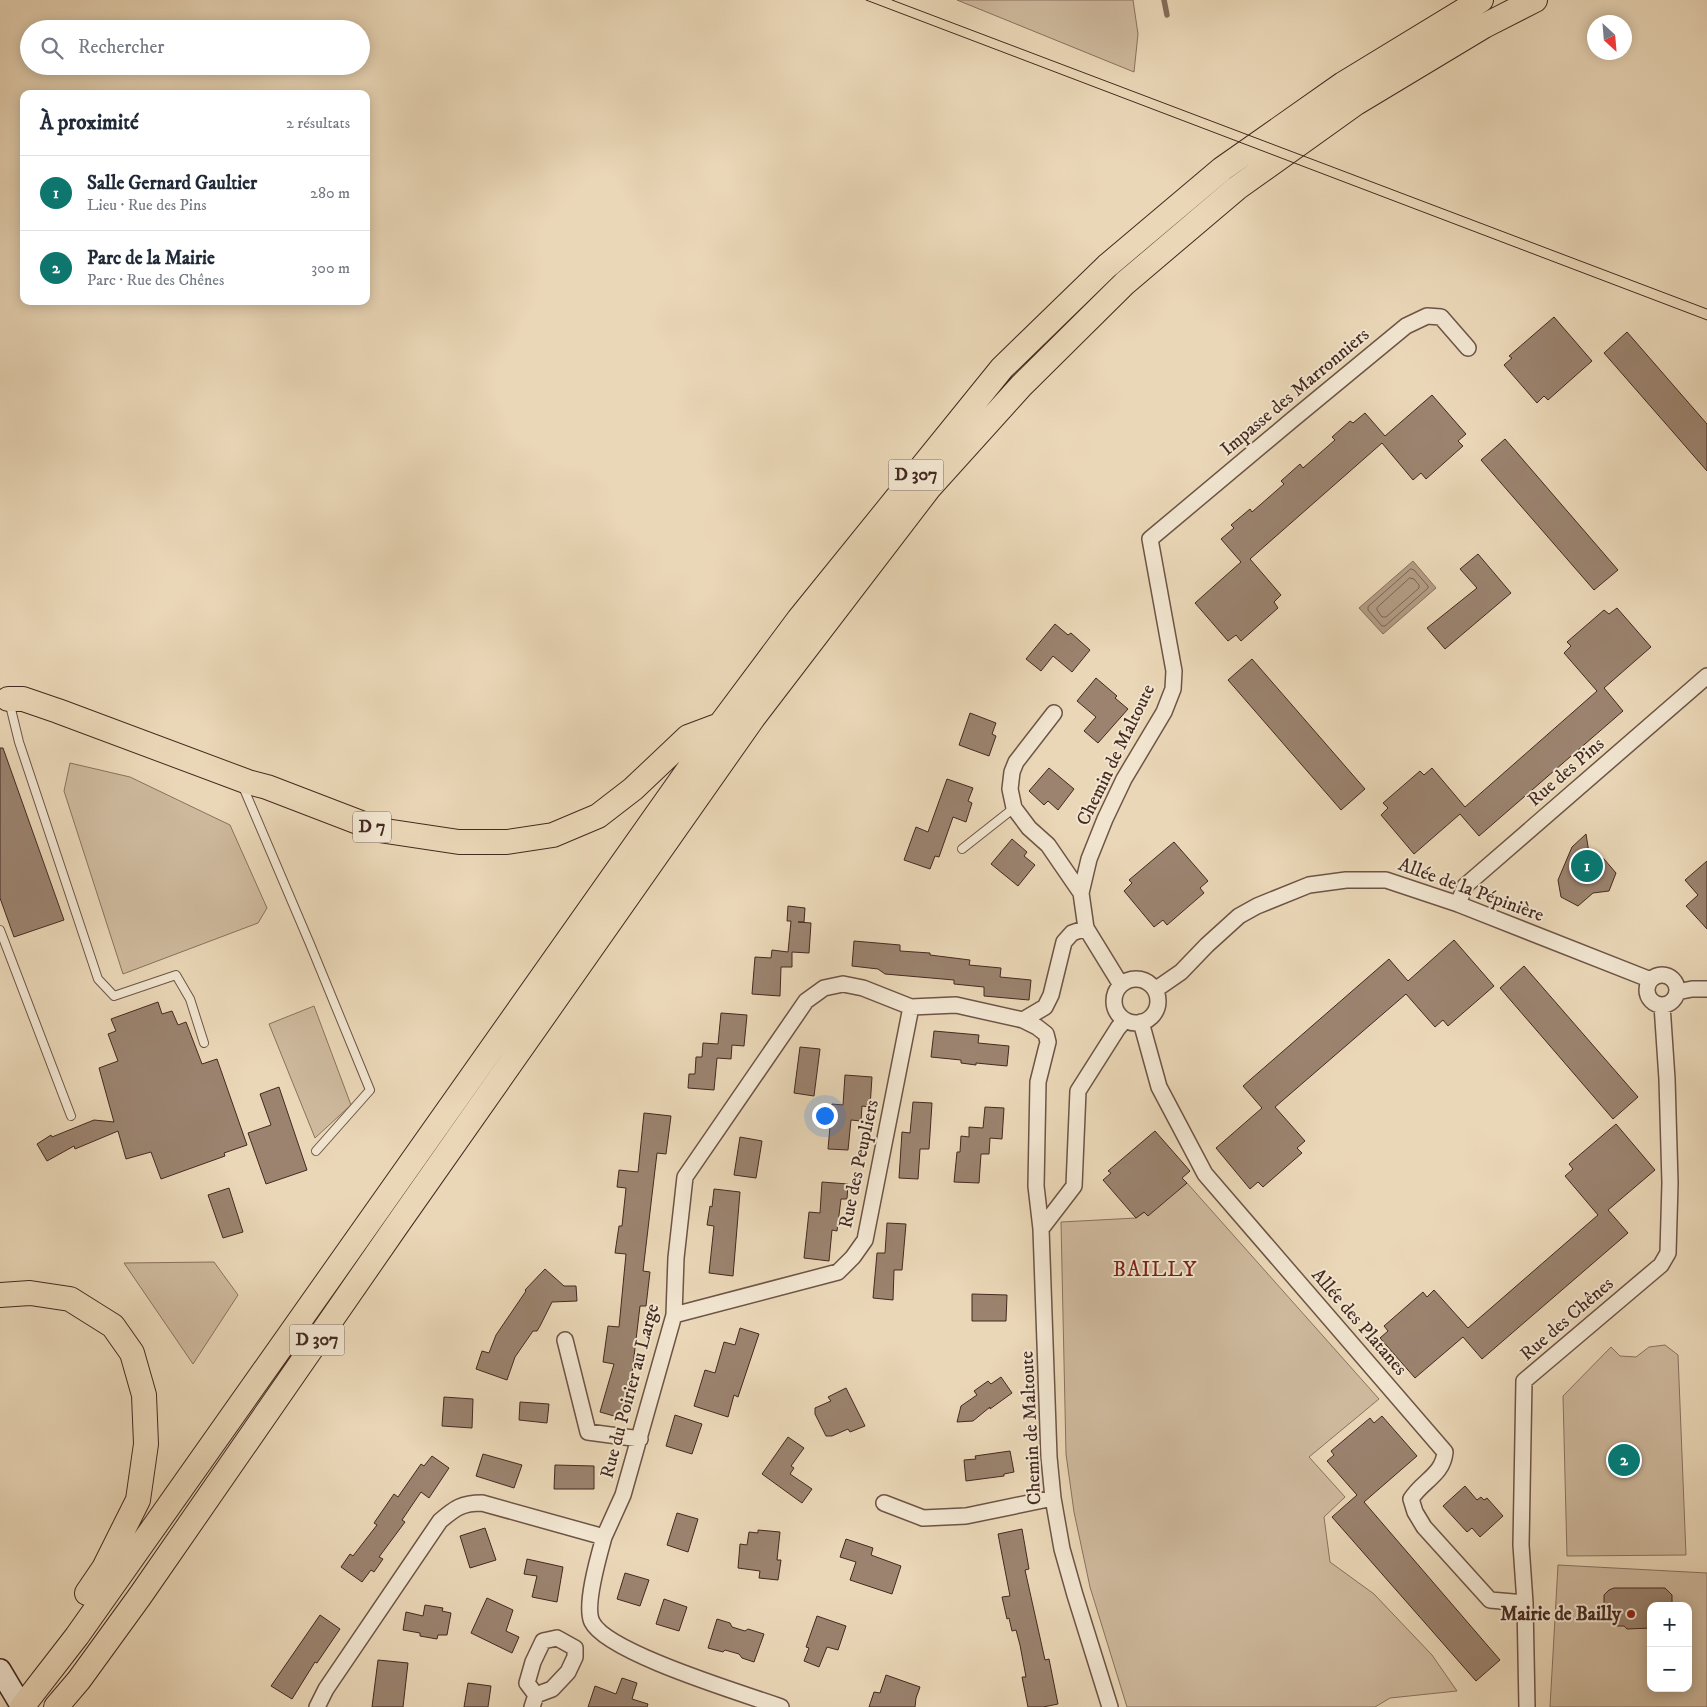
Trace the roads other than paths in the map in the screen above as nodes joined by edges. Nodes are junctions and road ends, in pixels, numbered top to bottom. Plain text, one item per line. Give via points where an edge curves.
1 (1481, 0) edge
2 (1535, 0) edge
3 (1468, 348) dead end
4 (1150, 539) joint
5 (1707, 676) edge
6 (4, 698) edge
7 (1054, 713) dead end
8 (720, 725) junction
9 (246, 785) junction
10 (1014, 808) junction
11 (962, 849) dead end
12 (1081, 893) junction
13 (1458, 904) junction
14 (1086, 928) junction
15 (0, 930) edge
16 (1651, 980) junction
17 (1121, 985) junction
18 (1707, 989) edge
19 (1154, 990) junction
20 (1677, 992) junction
21 (1662, 1005) junction
22 (911, 1007) junction
23 (1023, 1020) junction
24 (1125, 1020) junction
25 (1141, 1022) junction
26 (204, 1043) dead end
27 (71, 1116) dead end
28 (316, 1151) dead end
29 (1041, 1229) junction
30 (0, 1295) edge
31 (674, 1315) junction
32 (565, 1340) dead end
33 (640, 1439) junction
34 (1053, 1498) junction
35 (884, 1503) dead end
36 (604, 1537) junction
37 (1525, 1603) junction
38 (0, 1671) edge
39 (38, 1686) junction
40 (6, 1707) edge
41 (22, 1707) edge
42 (56, 1707) edge
43 (317, 1707) edge
44 (781, 1707) edge
45 (1110, 1707) edge
46 (1527, 1707) edge

1 - 8 main road, D 307 via 1343,84 1222,169 1107,266 1002,368 799,619
2 - 42 main road, D 307 via 1484,26 1356,103 1237,188 1125,283 1021,386 929,488 753,718 140,1596
3 - 4 street, Impasse des Marronniers via 1441,317 1427,316 1406,326
4 - 12 street, Chemin de Maltoute via 1174,671 1173,689 1164,712 1124,779 1105,819 1089,859
5 - 13 street, Rue des Pins via 1466,886
6 - 9 main road, D 7 via 23,698
6 - 26 lane via 98,979 114,996 176,975 190,1000
7 - 10 street via 1016,762 1010,789
8 - 9 main road, D 7 via 688,738 633,789 598,816 552,835 507,842 459,842 379,830 267,787
8 - 39 main road, D 307 via 77,1636
9 - 28 lane via 370,1090
10 - 11 lane
10 - 12 street via 1048,845
12 - 14 street, Chemin de Maltoute
13 - 16 street, Allée de la Pépinière
13 - 19 street, Allée de la Pépinière via 1386,880 1346,880 1309,885 1239,916 1182,972
14 - 17 street, Chemin de Maltoute
14 - 23 street via 1072,933 1064,942 1046,1007
15 - 27 lane
16 - 20 street via 1665,975 1676,984
16 - 21 street via 1647,993 1650,999
17 - 19 street via 1140,980
17 - 24 street via 1114,996 1114,1004
18 - 20 street
19 - 25 street via 1157,996 1155,1011
20 - 21 street via 1672,1001
21 - 37 street, Rue des Chênes via 1668,1090 1668,1253 1661,1265 1524,1381 1521,1545
22 - 23 street, Rue du Poirier au Large via 956,1005
22 - 31 street, Rue des Peupliers via 864,1240 853,1257 838,1272
22 - 31 street, Rue du Poirier au Large via 863,988 843,984 824,988 806,1001 685,1177 676,1258
23 - 29 street, Chemin de Maltoute via 1046,1034 1048,1042 1038,1082 1036,1186
24 - 25 street
24 - 29 street via 1078,1091 1074,1186
25 - 37 street, Allée des Platanes via 1160,1087 1205,1174 1445,1452 1438,1472 1411,1499 1424,1527 1490,1600
29 - 34 street, Chemin de Maltoute
30 - 39 main road via 30,1293 70,1299 113,1326 132,1353 144,1395 146,1444 138,1500 104,1568 41,1660
31 - 33 street, Rue du Poirier au Large
32 - 33 street via 588,1432
33 - 36 street, Rue du Poirier au Large via 623,1495
34 - 35 street via 966,1516 931,1518 922,1518
34 - 45 street, Chemin de Maltoute via 1062,1549
36 - 43 street via 482,1503 455,1508 440,1521
36 - 44 street, Rue du Poirier au Large via 592,1585 590,1610 592,1622 602,1634 616,1644 674,1670
37 - 46 street, Rue des Chênes
38 - 40 main road
38 - 41 main road
39 - 41 main road, D 307

